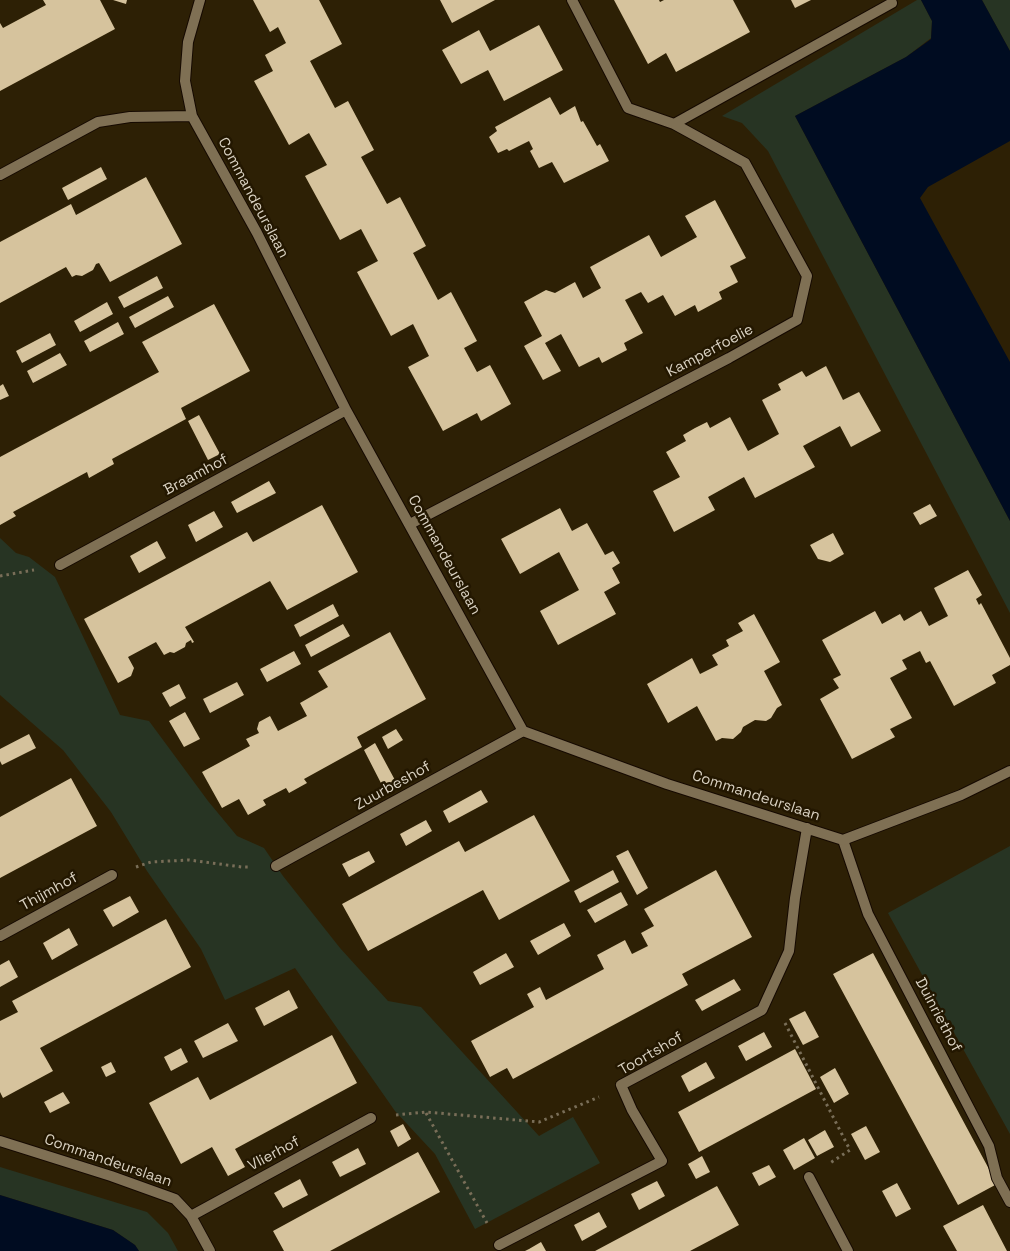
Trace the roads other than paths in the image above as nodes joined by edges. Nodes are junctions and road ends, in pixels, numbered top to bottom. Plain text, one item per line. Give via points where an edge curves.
1 (200, 0) edge
2 (572, 0) edge
3 (892, 3) dead end
4 (192, 116) junction
5 (674, 124) junction
6 (0, 175) edge
7 (346, 410) junction
8 (410, 524) junction
9 (60, 565) road end
10 (523, 731) junction
11 (1010, 771) edge
12 (807, 828) junction
13 (843, 840) junction
14 (276, 866) road end
15 (112, 874) road end
16 (0, 936) edge
17 (371, 1118) road end
18 (0, 1141) edge
19 (809, 1177) road end
20 (1010, 1202) edge
21 (190, 1216) junction
22 (499, 1245) road end
23 (210, 1251) edge
24 (848, 1251) edge

1 - 4 street, Commandeurslaan via 188,42 185,81
2 - 5 street, Kamperfoelie via 628,108
3 - 5 street
4 - 6 street via 130,117 98,122
4 - 7 street, Commandeurslaan via 257,233
5 - 8 street, Kamperfoelie via 745,163 807,276 797,320
7 - 8 street, Commandeurslaan
7 - 9 street, Braamhof
8 - 10 street, Commandeurslaan
10 - 12 street, Commandeurslaan via 667,784
10 - 14 street, Zuurbeshof
11 - 13 street via 961,796
12 - 13 street, Commandeurslaan
12 - 22 street, Toortshof via 789,951 762,1010 621,1085 662,1161
13 - 20 street, Duinriethof via 868,914 989,1146 997,1178
15 - 16 street, Thijmhof
17 - 21 street, Vlierhof
18 - 21 street, Commandeurslaan via 175,1199
19 - 24 street
21 - 23 street, Commandeurslaan

